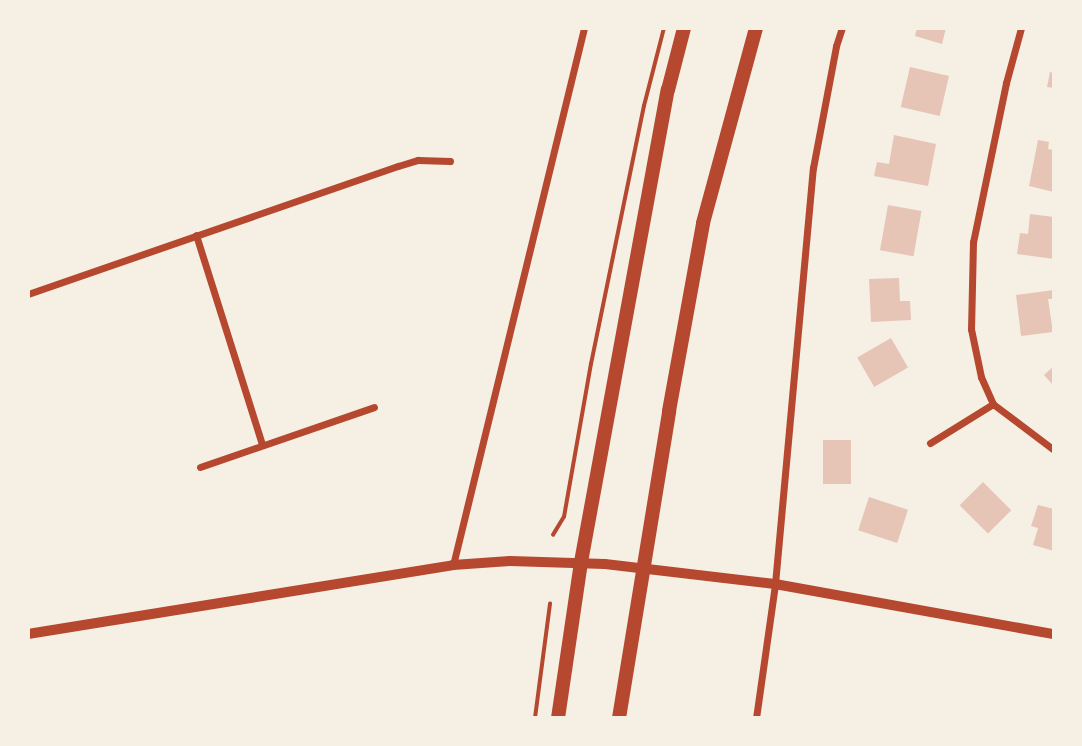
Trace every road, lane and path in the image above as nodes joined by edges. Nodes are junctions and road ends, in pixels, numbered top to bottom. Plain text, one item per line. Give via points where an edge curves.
1 (584, 28) edge
2 (664, 28) edge
3 (684, 28) edge
4 (756, 28) edge
5 (842, 28) edge
6 (1021, 28) edge
7 (450, 161) dead end
8 (196, 235) junction
9 (28, 294) edge
10 (993, 404) junction
11 (374, 407) dead end
12 (930, 443) dead end
13 (262, 444) junction
14 (1054, 450) edge
15 (200, 467) dead end
16 (553, 535) dead end
17 (581, 562) junction
18 (453, 565) junction
19 (644, 567) junction
20 (775, 584) junction
21 (550, 604) dead end
22 (28, 634) edge
23 (1054, 635) edge
24 (535, 718) edge
25 (558, 718) edge
26 (619, 718) edge
27 (756, 718) edge

1 - 18 street
2 - 16 path via 591,364 564,517
3 - 17 highway via 666,102
4 - 19 highway via 703,223
5 - 20 street via 813,168
6 - 10 street via 973,242 971,329 981,377
7 - 8 street via 418,160
8 - 9 street
8 - 13 street
10 - 12 street
10 - 14 street
11 - 13 street
13 - 15 street
17 - 18 street
17 - 19 street
17 - 25 highway
18 - 22 street
19 - 20 street
19 - 26 highway
20 - 23 street
20 - 27 street
21 - 24 path

